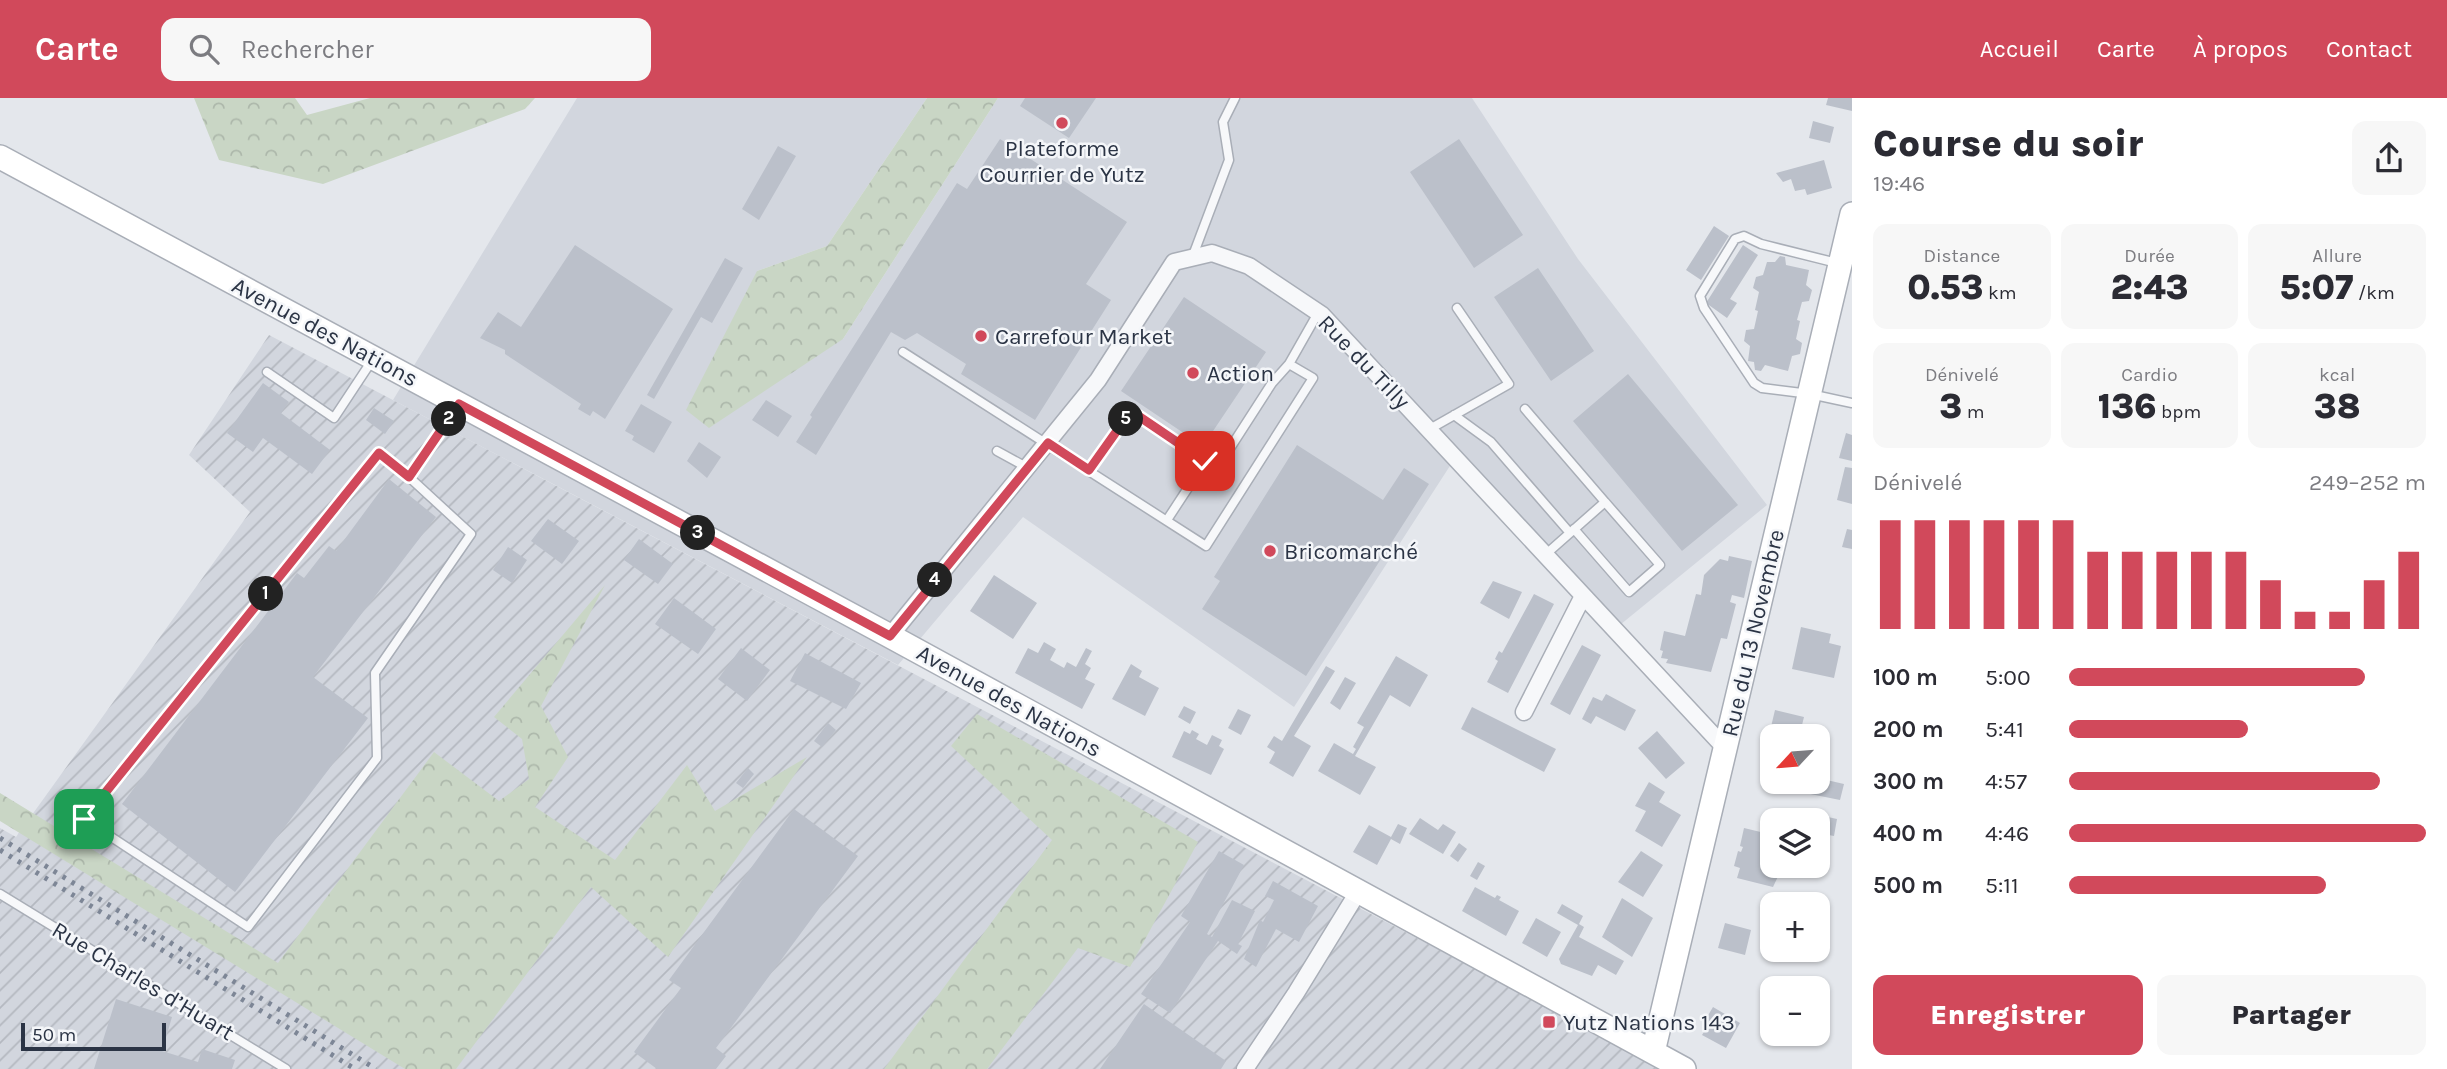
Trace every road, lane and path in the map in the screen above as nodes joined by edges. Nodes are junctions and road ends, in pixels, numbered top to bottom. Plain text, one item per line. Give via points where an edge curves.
1 (1236, 98) edge
2 (0, 157) edge
3 (1852, 214) edge
4 (1192, 258) junction
5 (1840, 263) junction
6 (1457, 308) dead end
7 (1318, 313) junction
8 (904, 352) dead end
9 (374, 358) junction
10 (1289, 364) junction
11 (267, 372) dead end
12 (1810, 394) junction
13 (1852, 403) edge
14 (459, 404) junction
15 (1525, 409) dead end
16 (1454, 415) junction
17 (1428, 430) junction
18 (1048, 443) junction
19 (997, 452) dead end
20 (1205, 461) junction
21 (1028, 468) junction
22 (1089, 470) junction
23 (409, 477) junction
24 (1605, 502) junction
25 (1167, 520) junction
26 (1572, 531) junction
27 (1545, 555) junction
28 (1583, 596) junction
29 (890, 636) junction
30 (1524, 712) dead end
31 (1726, 749) junction
32 (1357, 892) junction
33 (0, 894) edge
34 (1653, 1052) junction
35 (286, 1069) edge
36 (1244, 1069) edge
37 (1684, 1069) edge

1 - 4 lane via 1223,122 1229,160
2 - 9 main road, Avenue des Nations
3 - 5 main road, Rue du 13 Novembre
4 - 7 street, Rue du Tilly via 1212,253 1249,266
4 - 18 street via 1174,262 1098,380
5 - 12 main road, Rue du 13 Novembre
5 - 12 lane via 1744,236 1735,239 1700,296 1754,383
6 - 16 lane via 1509,384
7 - 10 lane
7 - 17 street, Rue du Tilly
8 - 18 lane
9 - 11 lane via 334,418
9 - 14 main road, Avenue des Nations
10 - 20 lane via 1226,456 1212,448
10 - 25 lane via 1313,378 1206,545
12 - 13 lane
12 - 31 main road, Rue du 13 Novembre
14 - 23 lane
14 - 29 main road, Avenue des Nations
15 - 24 lane
16 - 17 lane
16 - 26 lane via 1491,442
17 - 27 street, Rue du Tilly
18 - 21 street
18 - 22 lane
19 - 21 lane
20 - 22 lane via 1131,411
20 - 25 lane
21 - 29 street
22 - 25 lane
23 - 23 lane via 379,453 84,819 248,927 377,758 375,673 471,534
24 - 26 lane
24 - 26 lane via 1660,565 1629,592
26 - 27 lane
27 - 28 street, Rue du Tilly
28 - 30 street
28 - 31 street, Rue du Tilly
29 - 32 main road, Avenue des Nations
31 - 34 main road, Rue du 13 Novembre
32 - 34 main road, Avenue des Nations
32 - 36 street
33 - 35 lane, Rue Charles d’Huart
34 - 37 main road, Avenue des Nations

